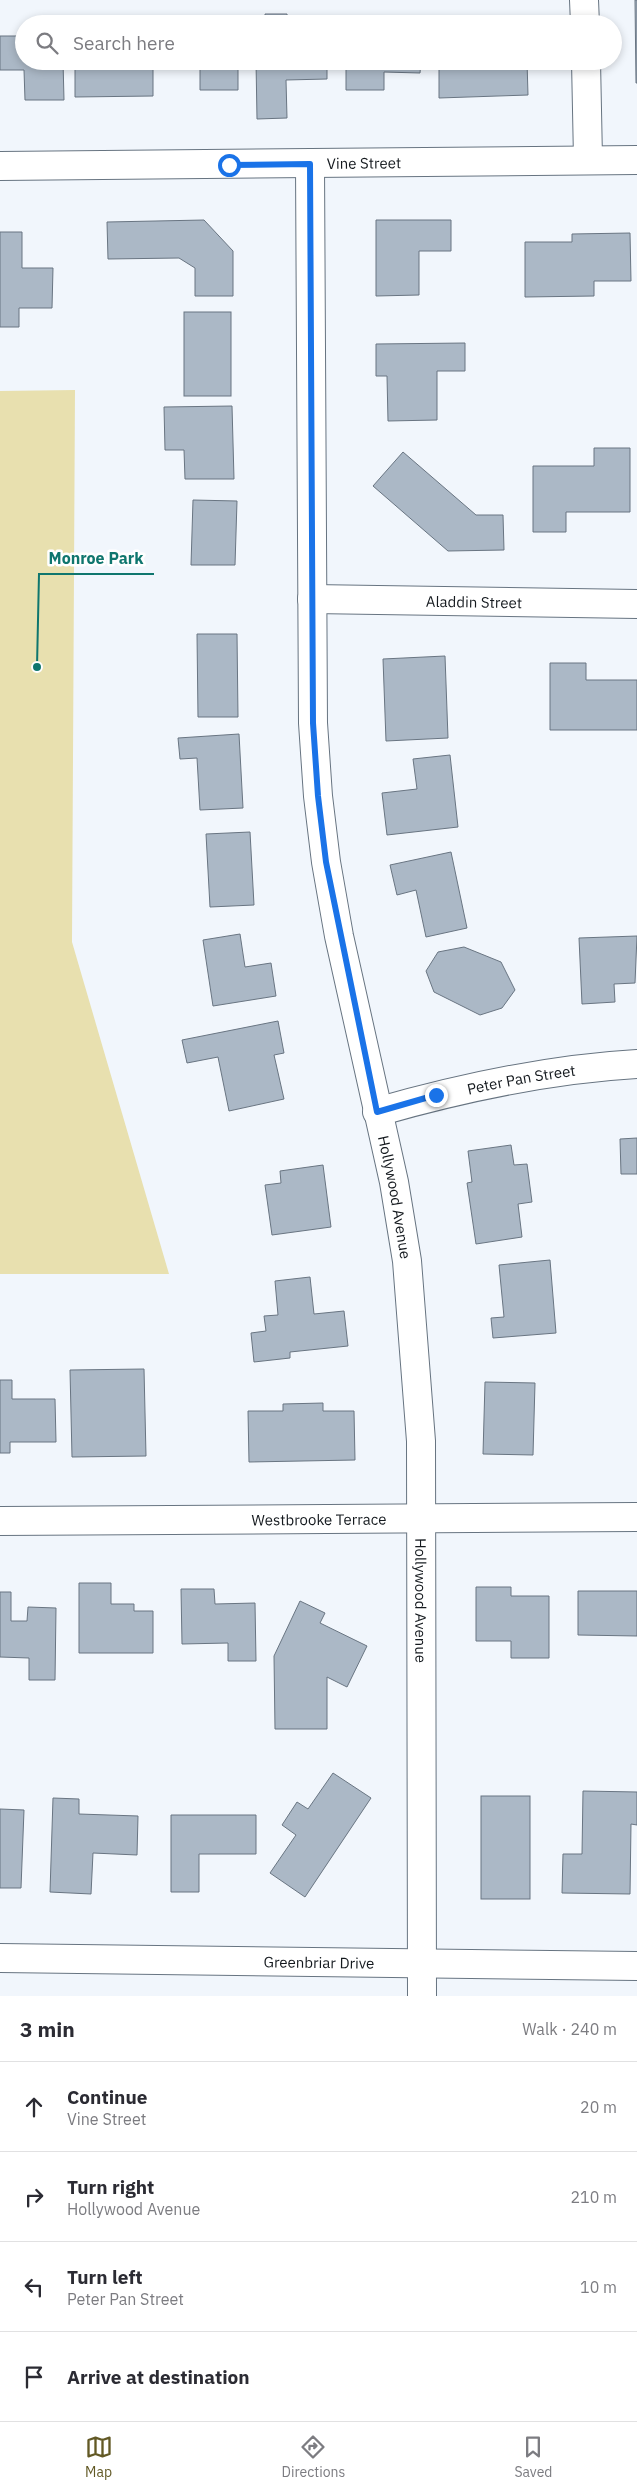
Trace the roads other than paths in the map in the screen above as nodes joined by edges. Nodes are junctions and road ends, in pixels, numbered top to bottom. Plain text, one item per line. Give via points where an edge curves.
1 (584, 0) edge
2 (585, 15) edge
3 (586, 70) edge
4 (588, 159) junction
5 (637, 160) edge
6 (310, 164) junction
7 (0, 166) edge
8 (312, 599) junction
9 (637, 604) edge
10 (637, 1064) edge
11 (377, 1112) junction
12 (637, 1517) edge
13 (422, 1518) junction
14 (0, 1521) edge
15 (0, 1958) edge
16 (422, 1964) junction
17 (637, 1966) edge
18 (422, 1996) edge

1 - 2 street
3 - 4 street
4 - 5 street, Vine Street
4 - 6 street, Vine Street
6 - 7 street, Vine Street
6 - 8 street, Hollywood Avenue
8 - 9 street, Aladdin Street
8 - 11 street, Hollywood Avenue via 313,723 326,862
10 - 11 street, Peter Pan Street via 539,1076 436,1095
11 - 13 street, Hollywood Avenue via 394,1182 407,1261 421,1441
12 - 13 street, Westbrooke Terrace
13 - 14 street, Westbrooke Terrace
13 - 16 street, Hollywood Avenue
15 - 16 street, Greenbriar Drive
16 - 17 street, Greenbriar Drive
16 - 18 street, Hollywood Avenue

